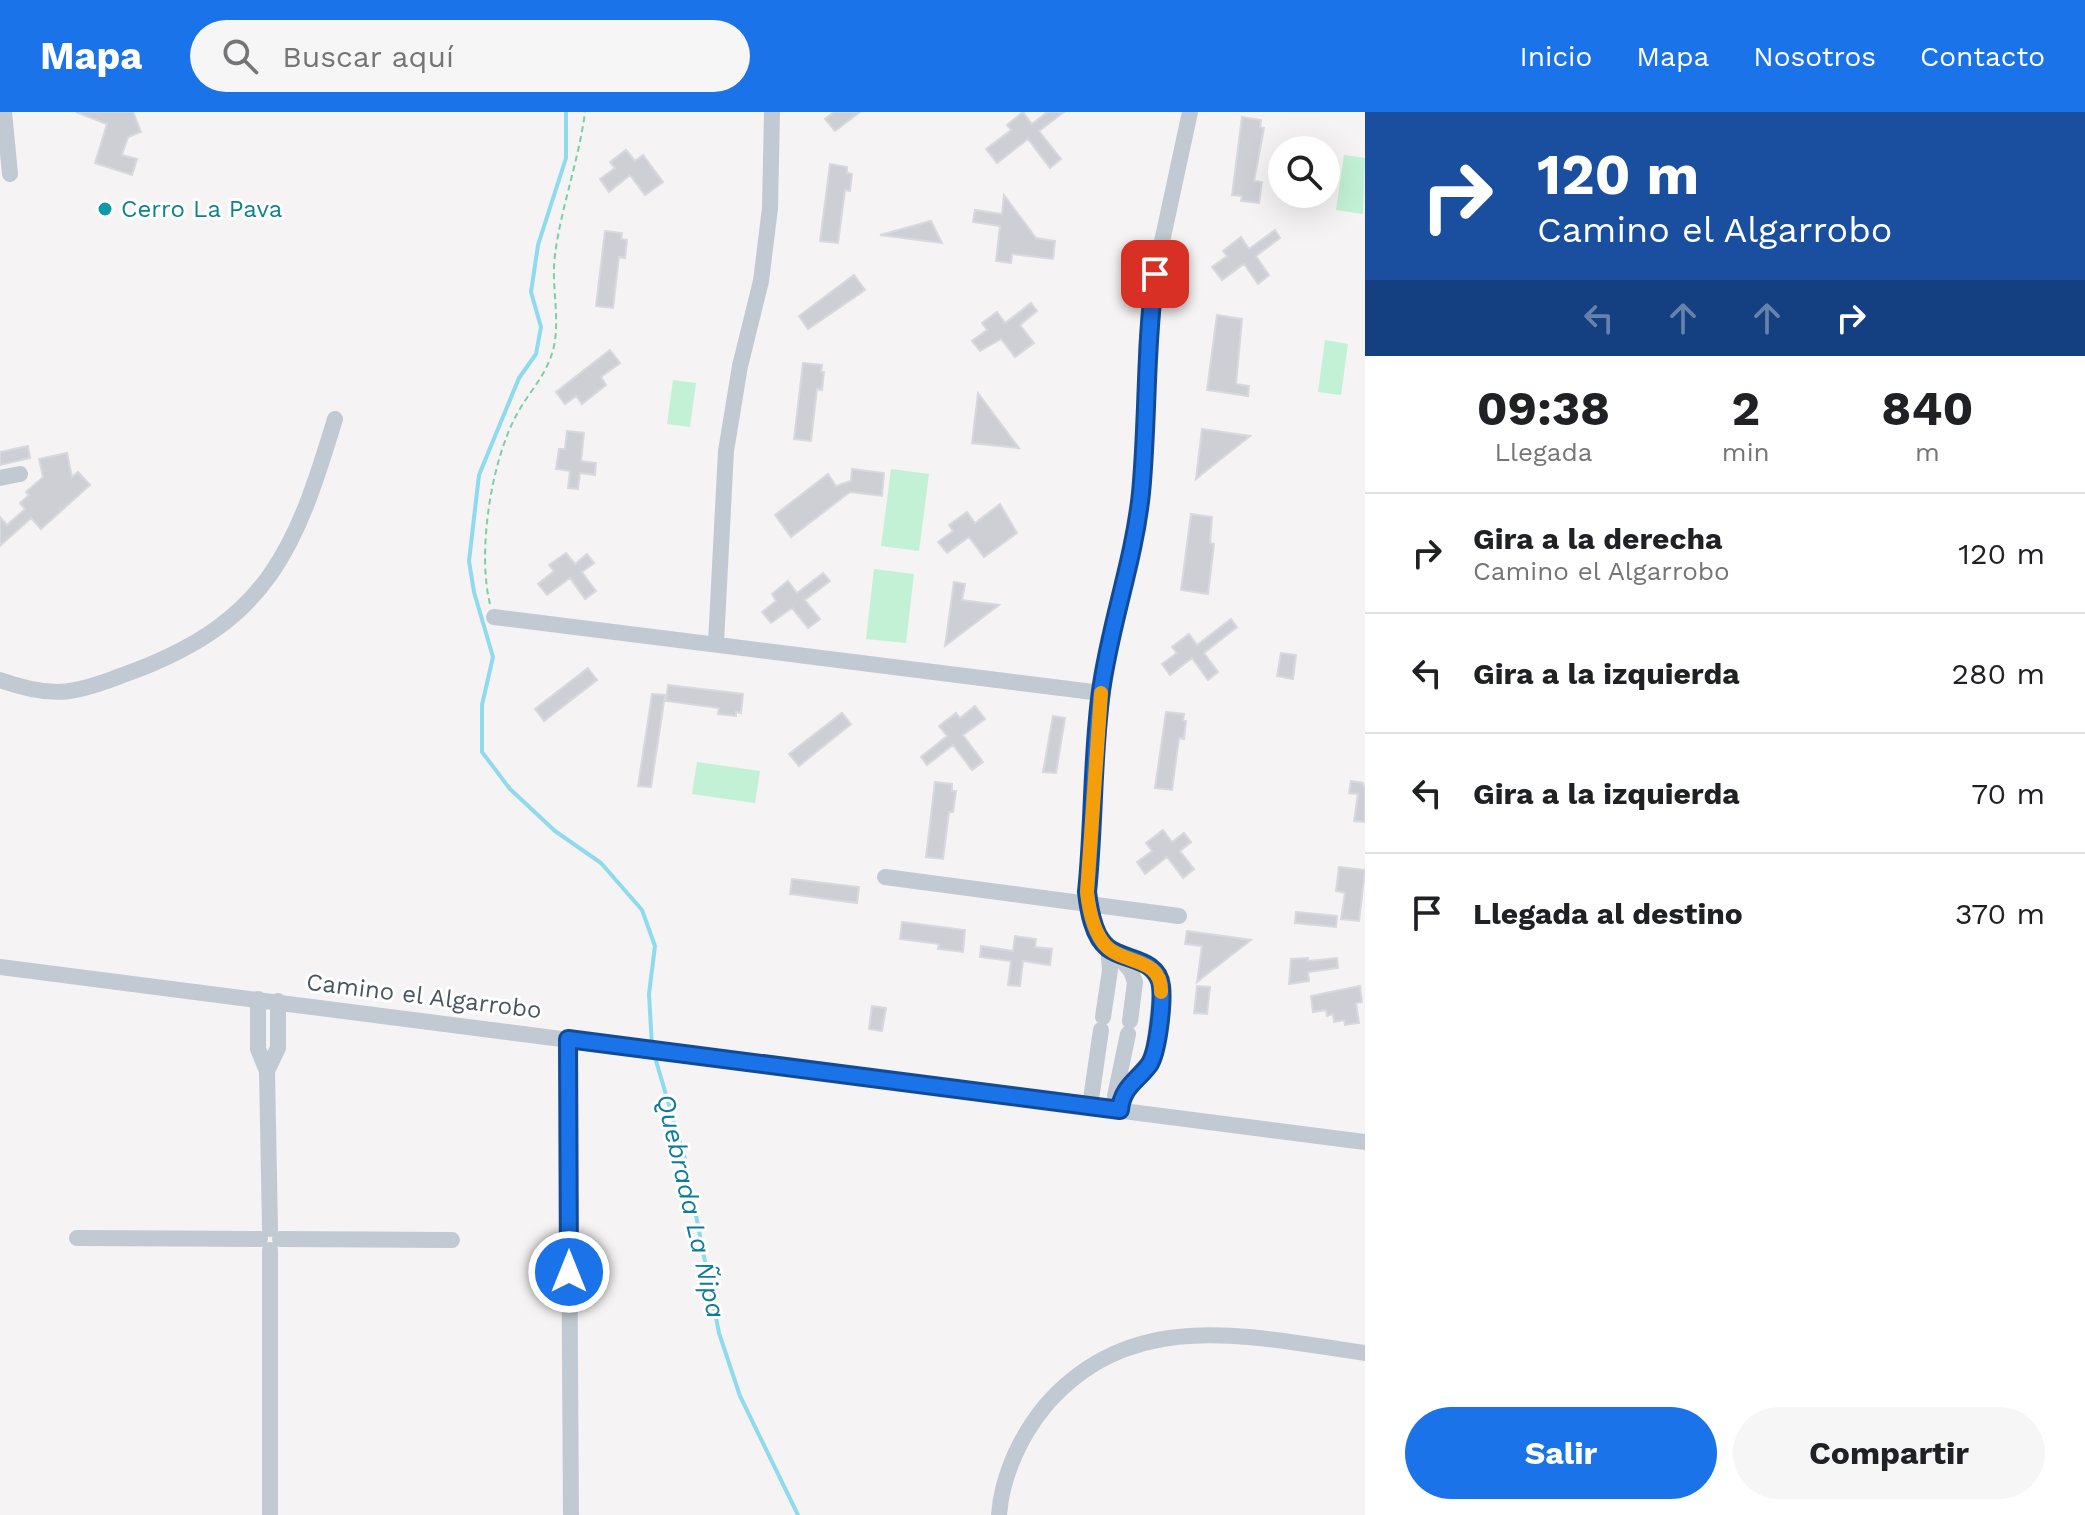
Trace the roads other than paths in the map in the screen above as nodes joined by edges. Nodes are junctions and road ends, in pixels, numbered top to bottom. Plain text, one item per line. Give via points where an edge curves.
1 (4, 112) edge
2 (772, 112) edge
3 (1190, 112) edge
4 (10, 174) dead end
5 (335, 419) dead end
6 (20, 474) dead end
7 (0, 478) edge
8 (494, 617) road end
9 (716, 643) junction
10 (0, 680) edge
11 (1101, 693) junction
12 (885, 877) dead end
13 (1088, 905) junction
14 (1179, 916) dead end
15 (1108, 948) junction
16 (0, 967) edge
17 (258, 999) junction
18 (278, 1001) junction
19 (568, 1039) junction
20 (267, 1071) junction
21 (1090, 1106) junction
22 (1116, 1110) junction
23 (1365, 1142) edge
24 (77, 1238) dead end
25 (270, 1239) junction
26 (452, 1240) dead end
27 (1365, 1353) edge
28 (270, 1515) edge
29 (571, 1515) edge
30 (999, 1515) edge

1 - 4 street
2 - 9 street via 770,208 761,281 726,451
3 - 11 street via 1152,298 1138,516
5 - 10 street via 295,535 259,590 221,627 176,654 71,692 35,692
6 - 7 street
8 - 9 street
9 - 11 street
11 - 13 street
12 - 13 street
13 - 14 street
13 - 15 street
15 - 21 street via 1110,970
15 - 22 street via 1135,982
15 - 22 street via 1148,966 1161,985 1153,1057 1128,1085
16 - 17 street, Camino el Algarrobo
17 - 18 street, Camino el Algarrobo
17 - 20 street via 258,1049
18 - 19 street, Camino el Algarrobo
18 - 20 street via 278,1048
19 - 21 street, Camino el Algarrobo
19 - 29 street
20 - 25 street
21 - 22 street, Camino el Algarrobo
22 - 23 street, Camino el Algarrobo
24 - 25 street
25 - 26 street
25 - 28 street
27 - 30 street via 1206,1333 1165,1337 1110,1355 1066,1385 1031,1425 1008,1473

